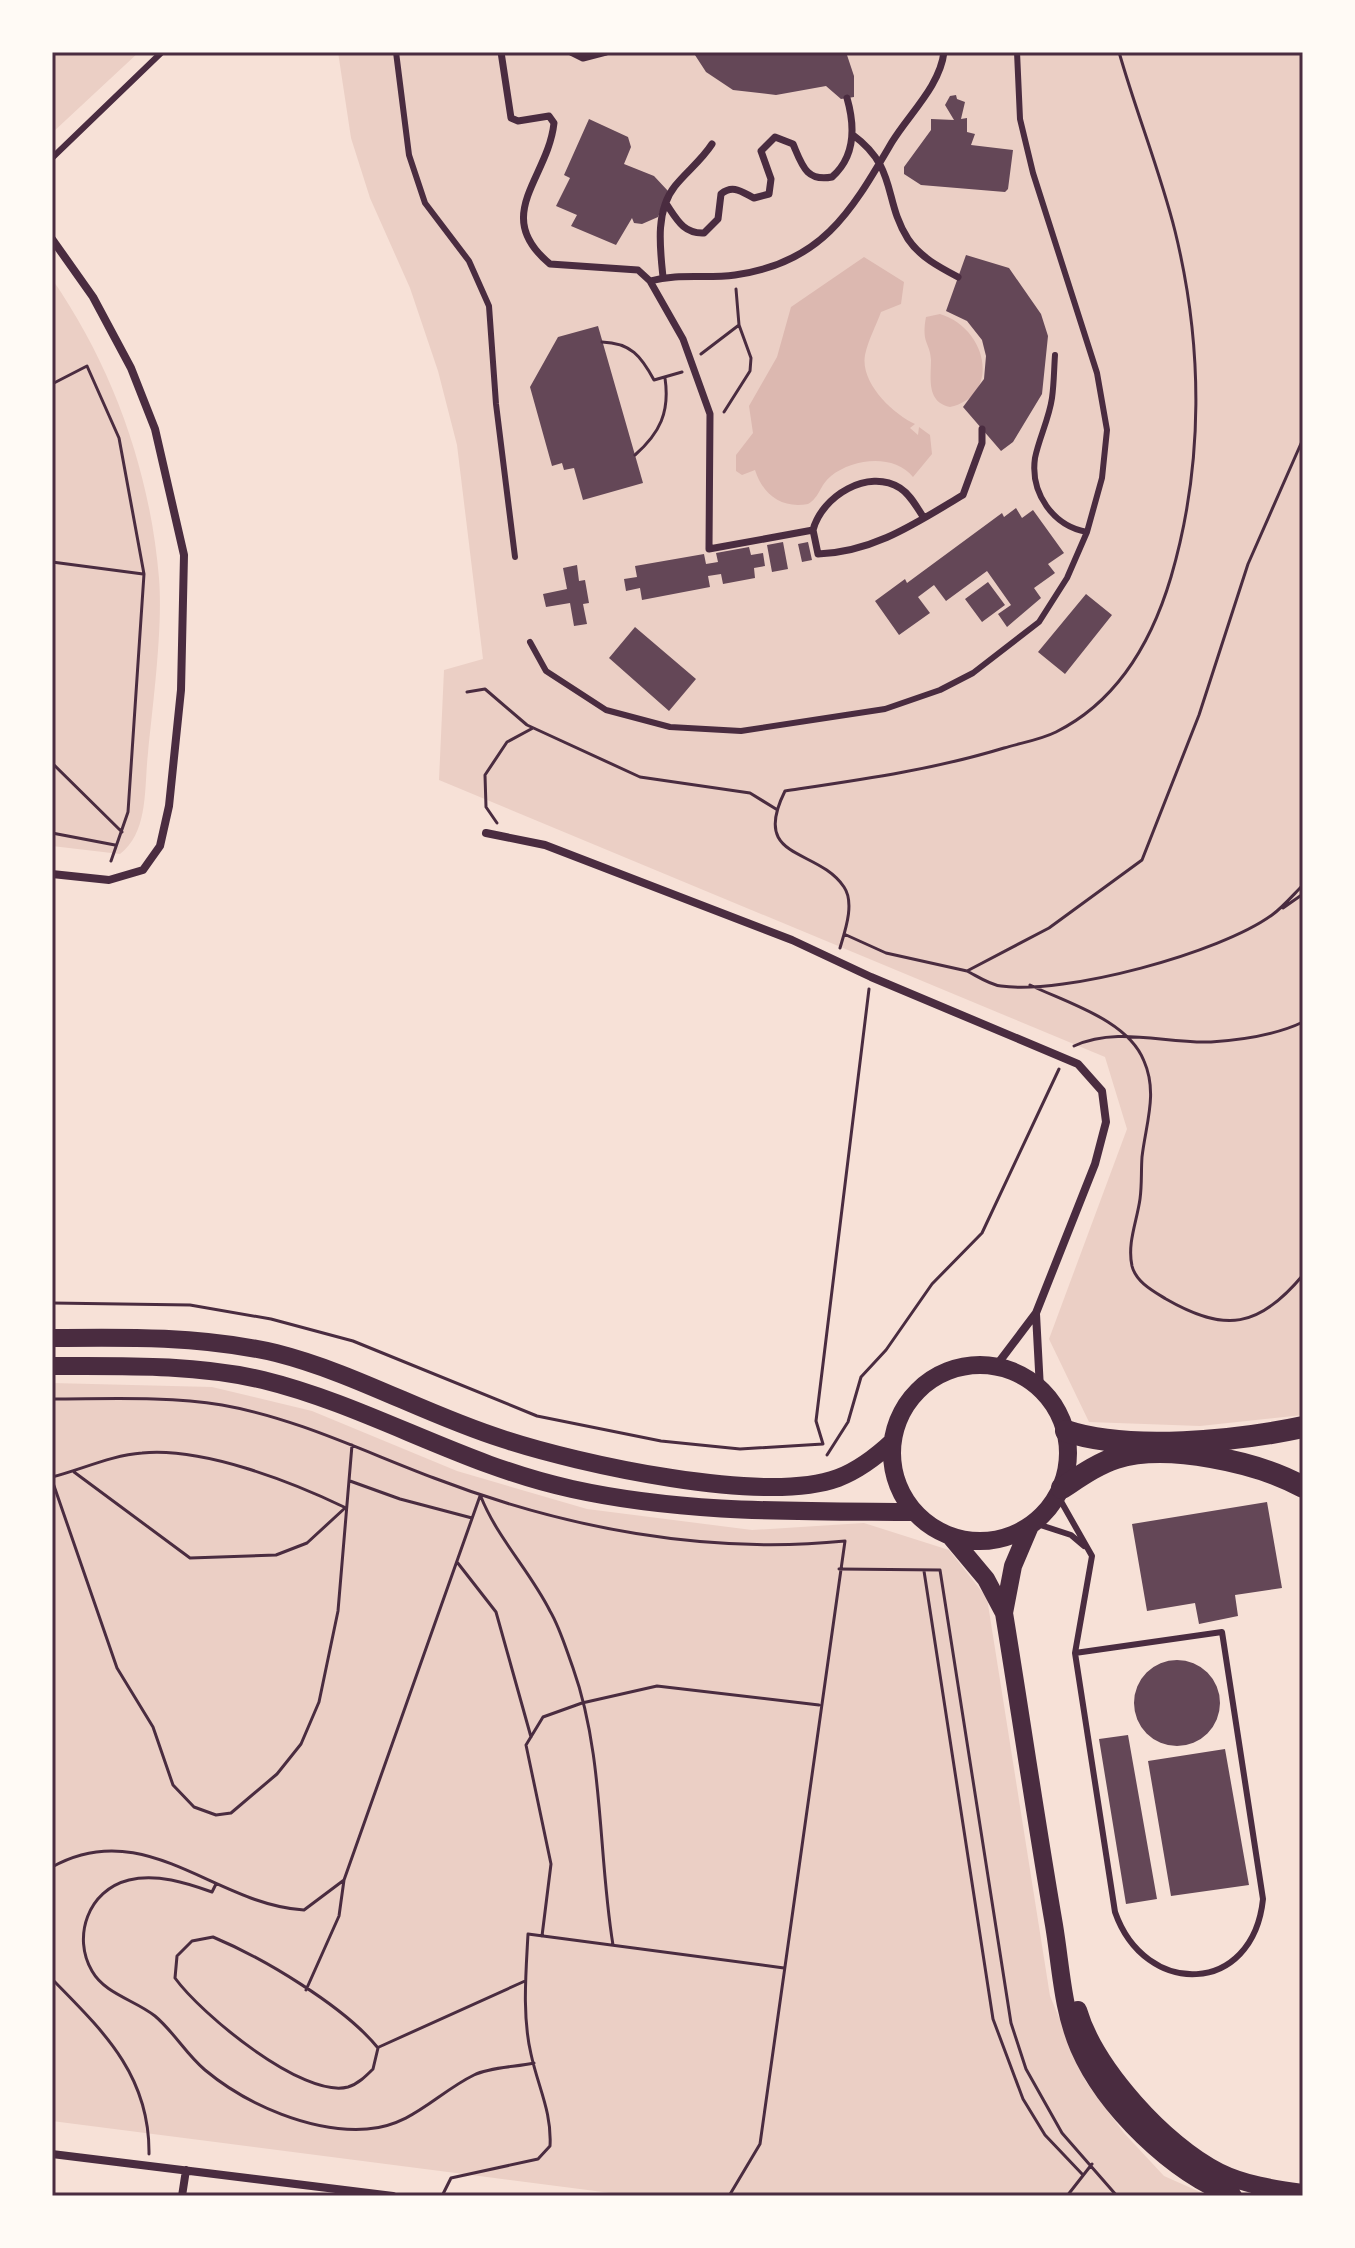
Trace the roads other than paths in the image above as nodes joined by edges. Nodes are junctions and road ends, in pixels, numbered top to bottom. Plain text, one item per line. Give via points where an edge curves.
1 (162, 52) edge
2 (396, 52) edge
3 (501, 52) edge
4 (571, 52) edge
5 (606, 52) edge
6 (944, 52) edge
7 (1017, 52) edge
8 (847, 98) dead end
9 (853, 135) junction
10 (712, 144) dead end
11 (52, 158) edge
12 (880, 165) junction
13 (667, 205) junction
14 (52, 239) edge
15 (663, 277) junction
16 (958, 277) dead end
17 (650, 281) junction
18 (1055, 355) dead end
19 (982, 429) dead end
20 (924, 518) junction
21 (813, 530) junction
22 (1087, 532) junction
23 (515, 557) dead end
24 (530, 642) dead end
25 (486, 833) dead end
26 (52, 874) edge
27 (1036, 1313) junction
28 (52, 1338) edge
29 (52, 1366) edge
30 (996, 1366) junction
31 (1040, 1389) junction
32 (1303, 1427) edge
33 (1066, 1431) junction
34 (893, 1441) junction
35 (1303, 1487) edge
36 (1060, 1492) junction
37 (915, 1512) junction
38 (1032, 1525) junction
39 (950, 1536) junction
40 (1088, 1549) junction
41 (1004, 1613) junction
42 (1075, 1653) junction
43 (1059, 1955) junction
44 (52, 2154) edge
45 (186, 2170) junction
46 (1303, 2193) edge
47 (182, 2196) edge
48 (393, 2196) edge
49 (1233, 2196) edge

1 - 11 lane
2 - 23 lane via 409,155 425,203 469,261 489,306
3 - 17 street via 508,113 518,121 549,116 554,123 523,210 524,234 550,264 638,270
4 - 5 street via 583,58
6 - 12 street via 925,96
7 - 22 lane via 1020,119 1097,373 1107,430 1102,478
8 - 9 street
9 - 12 street via 872,149
9 - 13 street via 844,164 823,179 804,170 788,139 769,139 761,151 771,179 769,194 760,198 736,188 726,190 718,219 704,233 693,234 681,226
10 - 13 street via 674,187
12 - 15 street via 832,233 788,260 735,275
12 - 16 street via 909,240 934,265
13 - 15 street via 659,234
14 - 26 street via 93,297 131,368 155,429 184,555 181,690 160,846 143,870 109,880
15 - 17 street
17 - 21 street via 683,339 710,418 709,549
18 - 22 lane via 1036,481 1055,518
19 - 20 street via 963,495
20 - 21 street via 875,544 841,553 818,554
20 - 21 street via 898,487 872,481 834,500
22 - 24 lane via 1039,622 1013,645 940,690 885,709 741,731 670,727 606,710 546,671
25 - 27 street via 545,845 836,959 1078,1064 1102,1091 1106,1122 1095,1164
27 - 30 street
27 - 31 street
28 - 34 main road via 209,1342 275,1353 501,1439 581,1461 672,1477 751,1485 814,1484 856,1470
29 - 37 main road via 206,1370 264,1381 486,1464 570,1489 669,1506
30 - 31 main road via 1020,1374
30 - 34 main road via 960,1367 928,1382 905,1408
31 - 33 main road
32 - 33 highway via 1269,1434 1106,1442
33 - 36 main road via 1068,1452
34 - 37 main road via 897,1479
35 - 36 highway via 1239,1461 1147,1455 1117,1458
36 - 38 main road
36 - 40 lane
37 - 39 main road
38 - 39 main road via 991,1541
38 - 40 lane via 1071,1535
38 - 41 main road via 1013,1566
39 - 41 main road via 986,1579
40 - 42 lane via 1092,1568
41 - 43 main road
42 - 42 lane via 1115,1912 1123,1934 1158,1968 1190,1974 1221,1968 1248,1947 1263,1899 1222,1632
43 - 46 main road via 1092,2044 1163,2130 1187,2153 1222,2174
43 - 49 main road via 1065,2004 1092,2073 1173,2162
44 - 45 street
45 - 47 street
45 - 48 street

